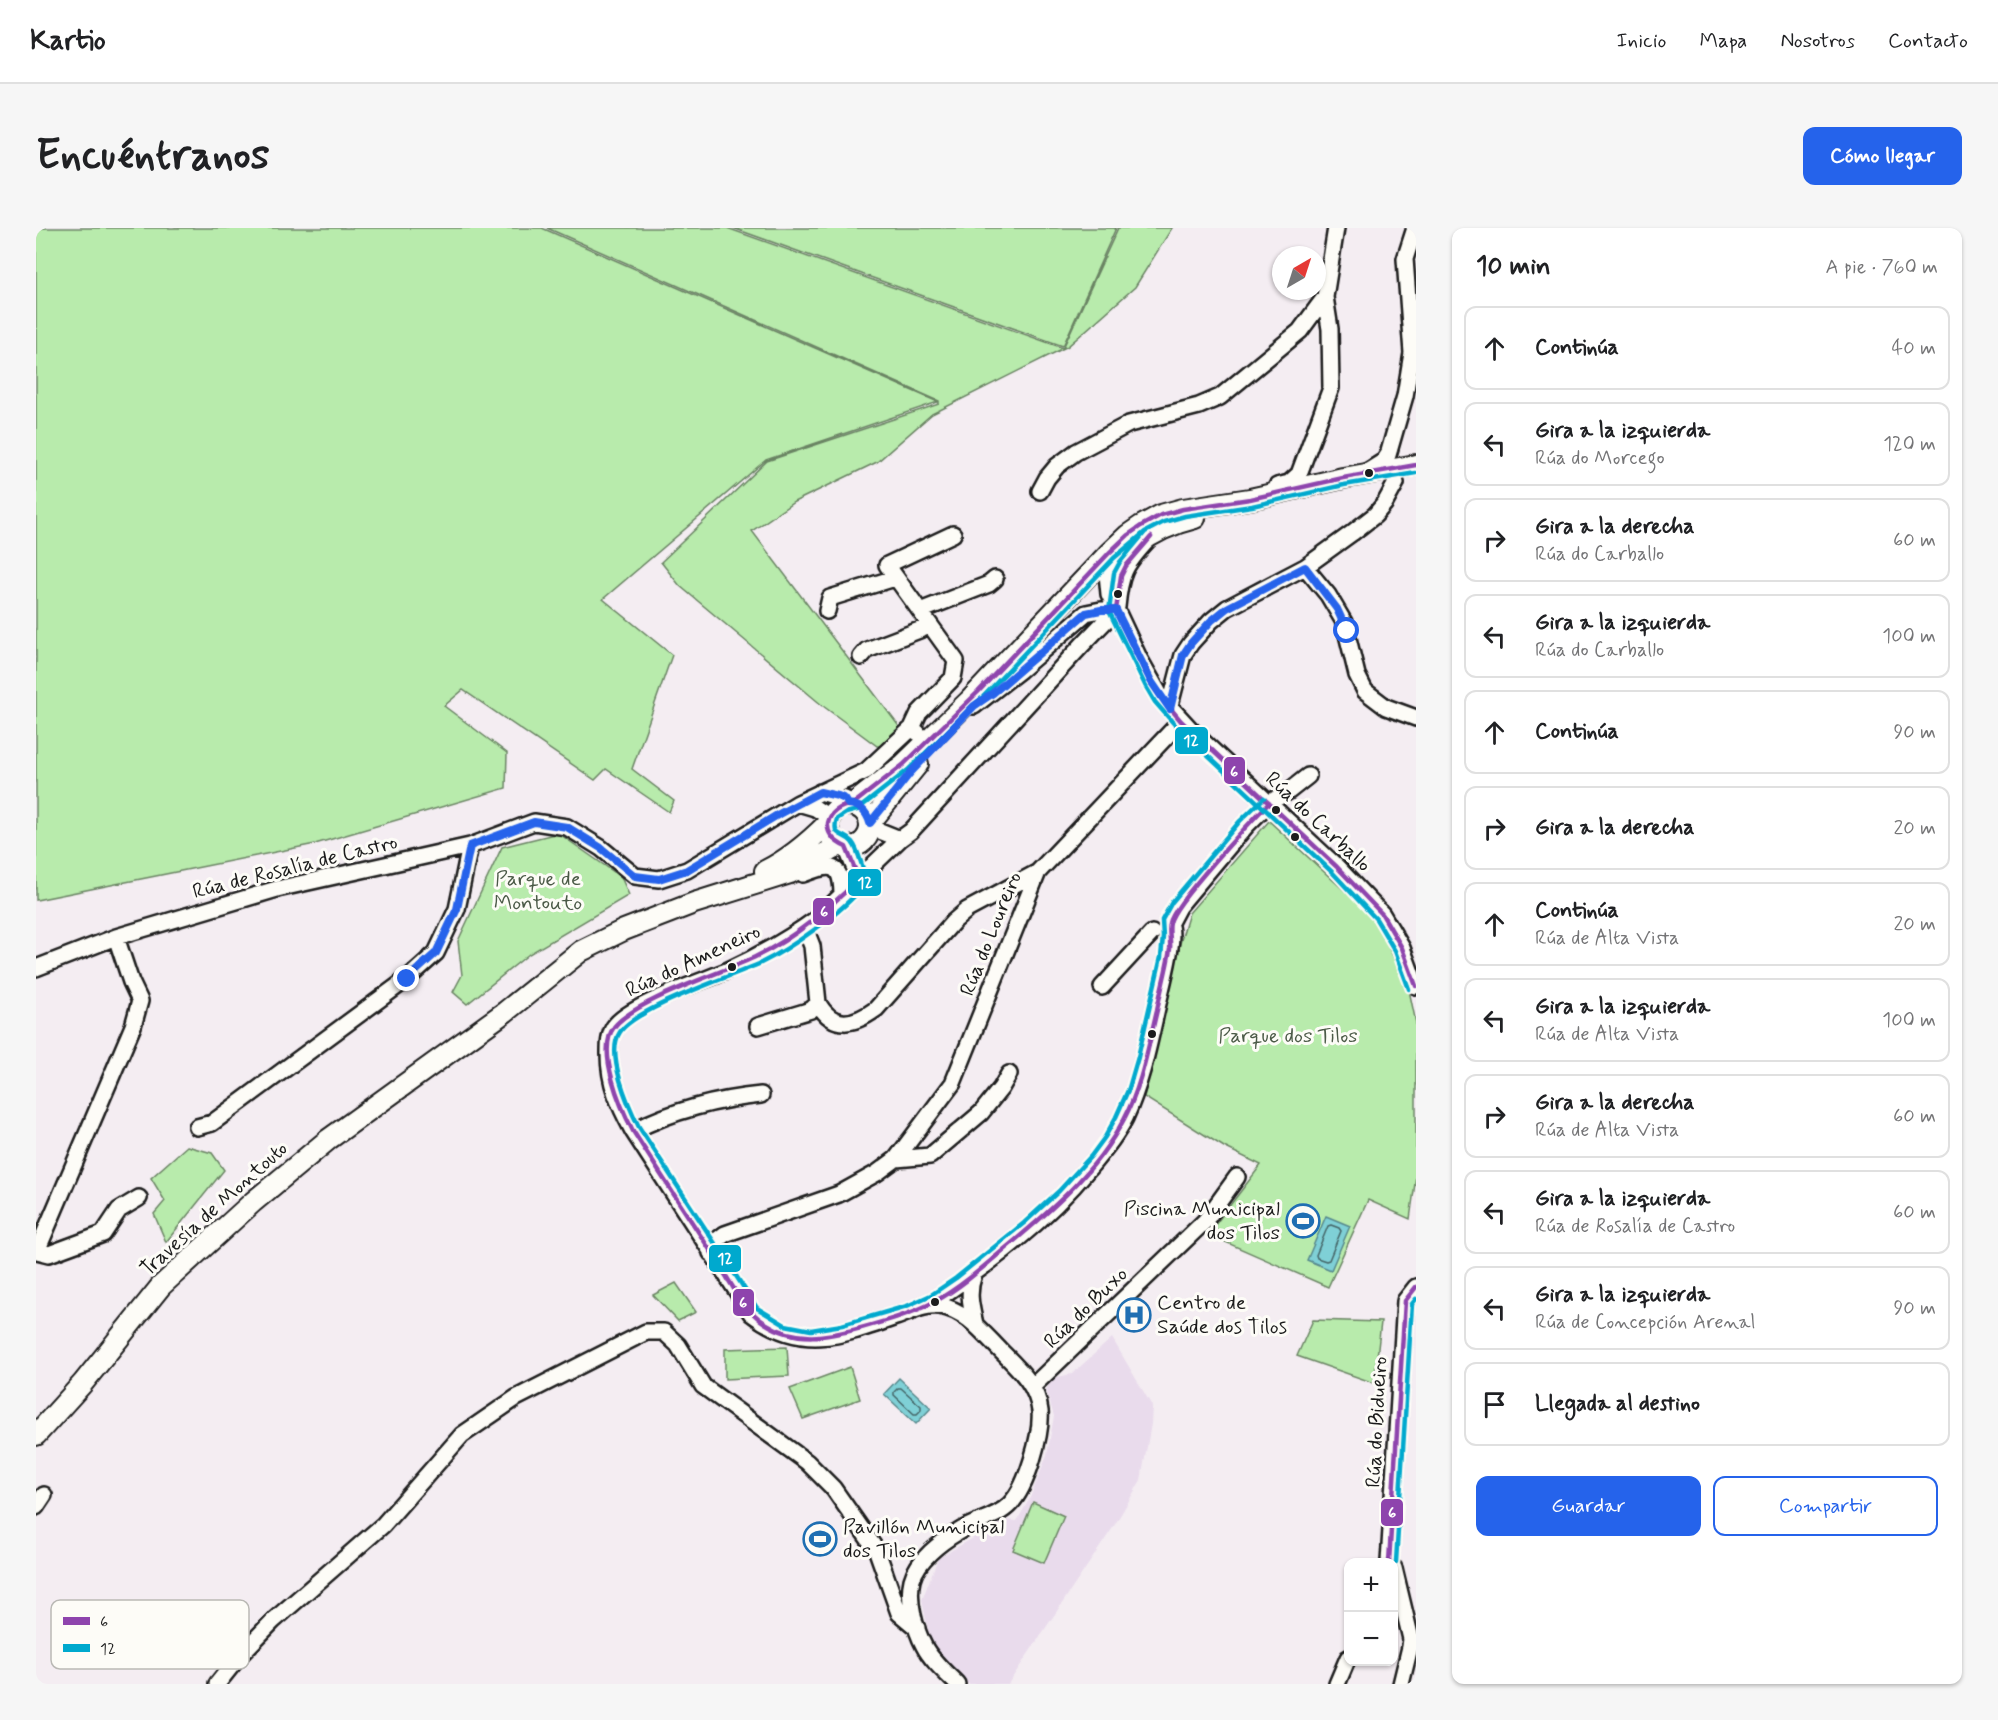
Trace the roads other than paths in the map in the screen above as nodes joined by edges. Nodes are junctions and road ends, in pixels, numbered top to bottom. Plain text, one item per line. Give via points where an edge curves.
1 (1336, 228) edge
2 (1415, 228) edge
3 (1326, 291) edge
4 (1323, 300) edge
5 (1325, 300) edge
6 (1394, 439) junction
7 (1416, 461) edge
8 (1304, 465) junction
9 (1416, 465) edge
10 (1416, 472) edge
11 (1368, 474) junction
12 (1416, 478) edge
13 (1329, 481) junction
14 (1396, 483) junction
15 (1040, 491) dead end
16 (1226, 503) junction
17 (1184, 509) junction
18 (953, 534) dead end
19 (1152, 535) junction
20 (1305, 567) junction
21 (1107, 573) junction
22 (894, 578) junction
23 (995, 579) dead end
24 (920, 610) junction
25 (1116, 610) junction
26 (827, 611) dead end
27 (930, 626) junction
28 (861, 657) dead end
29 (974, 706) junction
30 (1170, 709) junction
31 (1416, 718) edge
32 (1181, 721) junction
33 (912, 728) junction
34 (926, 742) junction
35 (856, 776) junction
36 (1308, 776) dead end
37 (820, 792) junction
38 (849, 802) junction
39 (798, 803) junction
40 (1269, 803) junction
41 (828, 821) junction
42 (870, 828) junction
43 (900, 839) junction
44 (470, 846) junction
45 (843, 846) junction
46 (883, 855) junction
47 (1038, 872) junction
48 (790, 873) junction
49 (859, 879) junction
50 (842, 897) junction
51 (707, 899) junction
52 (805, 928) junction
53 (1170, 931) junction
54 (117, 937) junction
55 (36, 968) edge
56 (1416, 986) edge
57 (1102, 987) dead end
58 (818, 1004) junction
59 (758, 1026) dead end
60 (1009, 1074) dead end
61 (761, 1095) dead end
62 (197, 1127) dead end
63 (633, 1131) junction
64 (896, 1159) junction
65 (1237, 1177) dead end
66 (139, 1198) dead end
67 (711, 1253) junction
68 (974, 1274) junction
69 (1416, 1287) edge
70 (927, 1306) junction
71 (975, 1324) junction
72 (1033, 1386) junction
73 (36, 1435) edge
74 (1391, 1558) edge
75 (1398, 1589) edge
76 (917, 1628) junction
77 (249, 1646) edge
78 (1345, 1666) edge
79 (229, 1669) edge
80 (217, 1684) edge
81 (957, 1684) edge
82 (1337, 1684) edge
83 (1401, 1684) edge

1 - 3 street
2 - 6 street via 1405,259 1412,353
4 - 15 street via 1300,331 1220,397 1129,424 1057,466
5 - 8 street via 1331,388
6 - 7 street via 1396,457
6 - 11 street via 1384,461
8 - 13 street via 1308,478
8 - 16 street via 1289,483 1245,493
9 - 11 main road
10 - 11 street
11 - 13 main road
12 - 14 main road
13 - 16 main road
14 - 19 main road via 1228,511 1180,522
14 - 20 street via 1375,514
16 - 17 main road
17 - 21 street via 1126,546 1112,559
17 - 34 main road via 1161,515 1128,535
18 - 22 street via 886,565
19 - 21 main road
19 - 25 street via 1121,576
20 - 30 street via 1227,608 1211,621 1183,655
20 - 31 street via 1344,622 1365,691 1386,707
21 - 25 street, Rúa do Carballo
21 - 29 main road
22 - 24 street
22 - 26 street via 830,598
23 - 24 street
24 - 27 street
25 - 29 street via 1086,613
25 - 30 street, Rúa do Carballo via 1151,681
25 - 43 street, Rúa do Ameneiro
27 - 28 street via 867,650
27 - 33 street via 956,661 953,678 919,713
29 - 42 main road via 910,773
30 - 32 street, Rúa do Carballo
32 - 40 street, Rúa do Carballo
32 - 47 street, Rúa do Loureiro
33 - 34 street
33 - 35 street via 876,763
34 - 38 main road via 903,765
35 - 37 street
35 - 38 street via 844,790
36 - 40 street
37 - 38 street
37 - 39 street
38 - 41 main road via 837,807
38 - 42 main road via 864,811
39 - 41 street via 815,808
39 - 44 street, Rúa de Rosalía de Castro via 687,870 659,879 635,876 567,827 534,822
40 - 53 street via 1178,908
40 - 56 street, Rúa do Carballo via 1382,914 1402,948
41 - 45 main road via 828,834
41 - 51 main road, Travesía de Montouto via 783,862
42 - 43 street
42 - 45 main road via 858,845
42 - 46 street
43 - 46 street, Rúa do Ameneiro
44 - 54 street, Rúa de Rosalía de Castro via 277,889
44 - 62 street via 457,909 436,953 407,979 212,1123
45 - 48 main road, Travesía de Montouto
45 - 49 street
46 - 49 street, Rúa do Ameneiro
47 - 58 street via 967,910 865,1017 854,1022 835,1020 826,1016
47 - 64 street, Rúa do Loureiro via 953,1083
48 - 50 street via 798,876 825,865 832,867 842,883
48 - 51 main road, Travesía de Montouto
49 - 50 street, Rúa do Ameneiro
50 - 52 street, Rúa do Ameneiro
51 - 73 main road, Travesía de Montouto via 624,930 581,951 505,1012 329,1138 161,1286
52 - 58 street via 812,946
52 - 63 street, Rúa do Ameneiro via 758,955 643,1007 614,1028 609,1041 611,1082
53 - 57 street via 1161,942 1152,933
53 - 68 street, Rúa do Ameneiro via 1169,953 1144,1067 1124,1120 1110,1143 1045,1217
54 - 55 street, Rúa de Rosalía de Castro
54 - 66 street via 140,1001 134,1026 36,1251 49,1254 103,1234 119,1210
58 - 59 street via 811,1010
60 - 64 street, Rúa do Loureiro via 981,1113 930,1156
61 - 63 street via 684,1111
63 - 67 street, Rúa do Ameneiro
64 - 67 street, Rúa do Loureiro via 839,1194 725,1234 716,1241
65 - 72 street, Rúa do Buxo via 1205,1221
67 - 70 street, Rúa do Ameneiro via 751,1313 781,1332 805,1338 874,1325
68 - 70 street, Rúa do Ameneiro
68 - 71 street via 969,1298
69 - 74 street, Rúa do Bidueiro via 1405,1301
70 - 71 street via 942,1306
71 - 72 street
72 - 76 street via 1040,1410 1040,1430 1018,1492 1002,1511 959,1531 920,1565 912,1579 911,1600
75 - 83 street, Rúa do Bidueiro via 1411,1638
76 - 77 street via 899,1613 877,1551 833,1488 807,1462 703,1386 678,1345 664,1332 646,1332 516,1398 462,1435 383,1525
76 - 81 street via 924,1647
78 - 82 street
79 - 80 street

